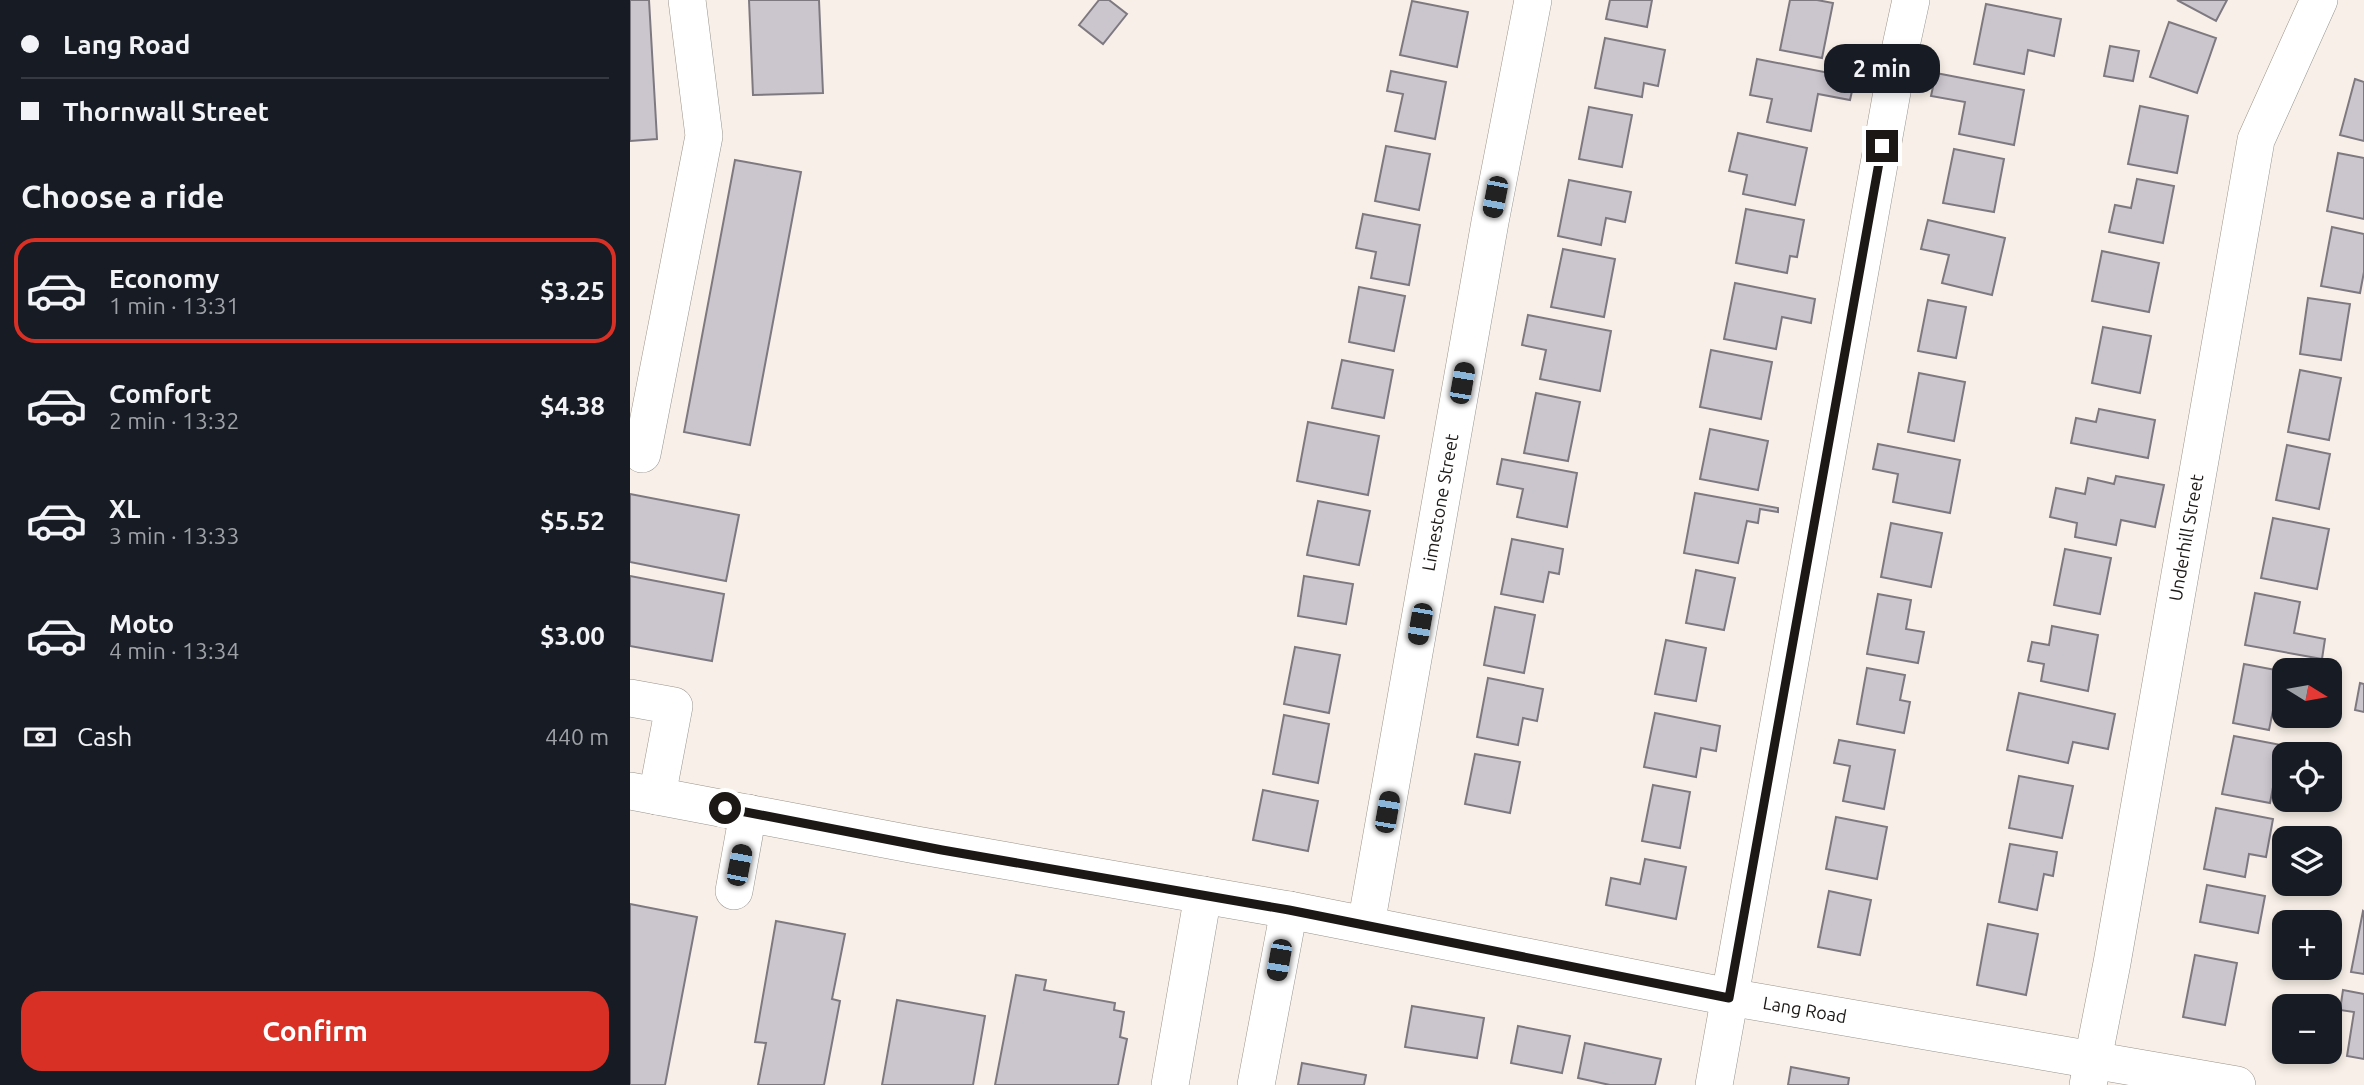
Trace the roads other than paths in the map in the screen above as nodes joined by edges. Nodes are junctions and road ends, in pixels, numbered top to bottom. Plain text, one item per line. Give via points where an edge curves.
1 (687, 0) edge
2 (1533, 0) edge
3 (1911, 0) edge
4 (2319, 0) edge
5 (642, 454) dead end
6 (630, 698) edge
7 (644, 793) edge
8 (748, 813) junction
9 (734, 891) dead end
10 (1203, 895) junction
11 (1289, 910) junction
12 (1366, 925) junction
13 (1729, 998) junction
14 (2091, 1072) edge
15 (1170, 1085) edge
16 (1256, 1085) edge
17 (1714, 1085) edge
18 (2237, 1085) edge

1 - 5 street via 704,136
2 - 12 street, Limestone Street
3 - 13 street
4 - 14 street, Underhill Street via 2256,140
6 - 7 street via 674,706
7 - 8 street, Lang Road
8 - 9 street
8 - 10 street, Lang Road
10 - 11 street, Lang Road
10 - 15 street
11 - 12 street, Lang Road
11 - 16 street
12 - 13 street, Lang Road
13 - 14 street, Lang Road
13 - 17 street
14 - 18 street, Lang Road

